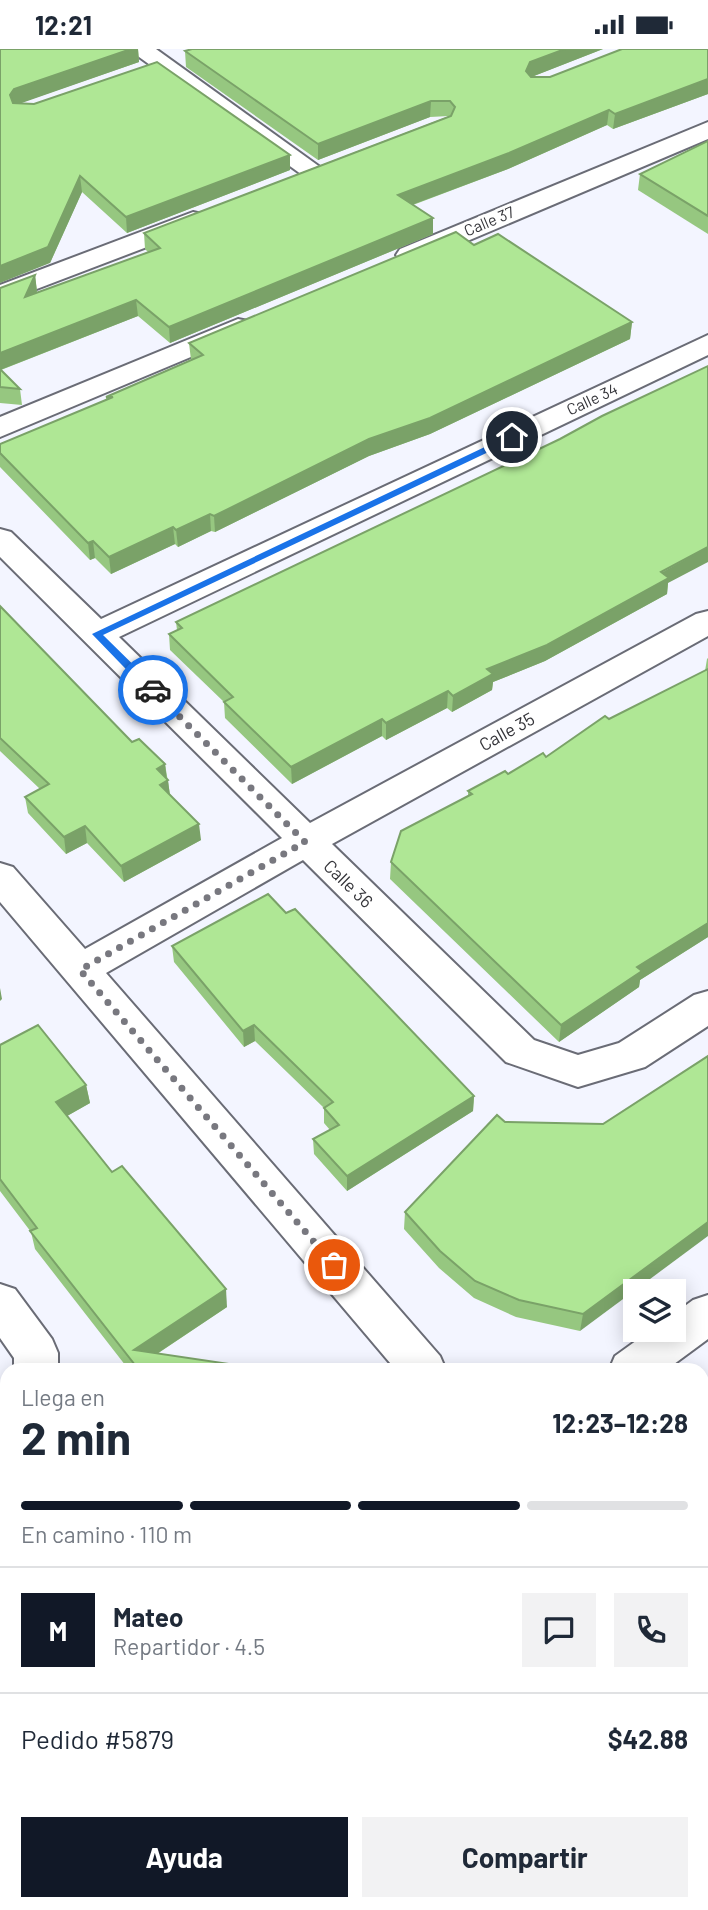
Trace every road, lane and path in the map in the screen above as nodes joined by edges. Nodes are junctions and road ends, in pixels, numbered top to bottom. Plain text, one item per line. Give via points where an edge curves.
1 (139, 61) edge
2 (708, 130) edge
3 (339, 162) edge
4 (314, 172) junction
5 (288, 182) edge
6 (210, 213) edge
7 (390, 263) edge
8 (0, 295) edge
9 (265, 316) edge
10 (708, 344) edge
11 (0, 428) edge
12 (0, 539) edge
13 (708, 622) edge
14 (97, 634) junction
15 (305, 842) junction
16 (0, 877) edge
17 (80, 970) junction
18 (708, 1006) edge
19 (0, 1303) edge
20 (708, 1314) edge
21 (36, 1363) edge
22 (418, 1363) edge
23 (641, 1363) edge

1 - 4 street via 173,61
2 - 7 street, Calle 37
3 - 4 street
4 - 5 street
6 - 8 street
9 - 11 street
10 - 14 street, Calle 34
12 - 14 street, Calle 36
13 - 15 street, Calle 35
14 - 15 street, Calle 36
15 - 17 street, Calle 35
15 - 18 street, Calle 36 via 520,1051 578,1071 631,1056
16 - 17 street
17 - 22 street
19 - 21 street via 36,1353
20 - 23 street

